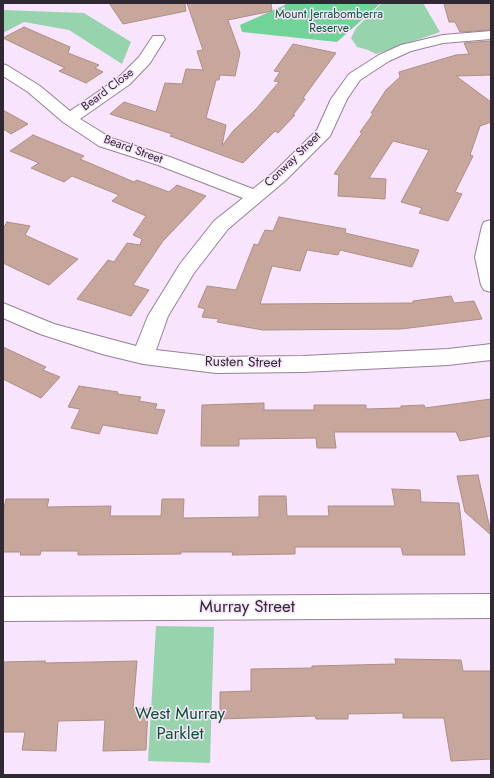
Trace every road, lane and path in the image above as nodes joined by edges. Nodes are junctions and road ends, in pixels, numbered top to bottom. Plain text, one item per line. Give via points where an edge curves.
1 (491, 35) edge
2 (158, 39) dead end
3 (3, 69) edge
4 (69, 119) junction
5 (255, 196) junction
6 (491, 226) edge
7 (491, 286) edge
8 (3, 310) edge
9 (491, 352) edge
10 (143, 356) junction
11 (491, 606) edge
12 (3, 609) edge

1 - 5 street, Conway Street via 422,43 373,64 354,77 339,99 324,132 285,171
2 - 4 street, Beard Close via 145,60 124,81
3 - 4 street, Beard Street via 34,89
4 - 5 street, Beard Street via 105,142 164,161
5 - 10 street, Conway Street via 221,224 188,269 158,316
6 - 7 street via 485,257
8 - 10 street, Rusten Street via 47,329
9 - 10 street, Rusten Street via 448,357 302,364 216,365
11 - 12 street, Murray Street

